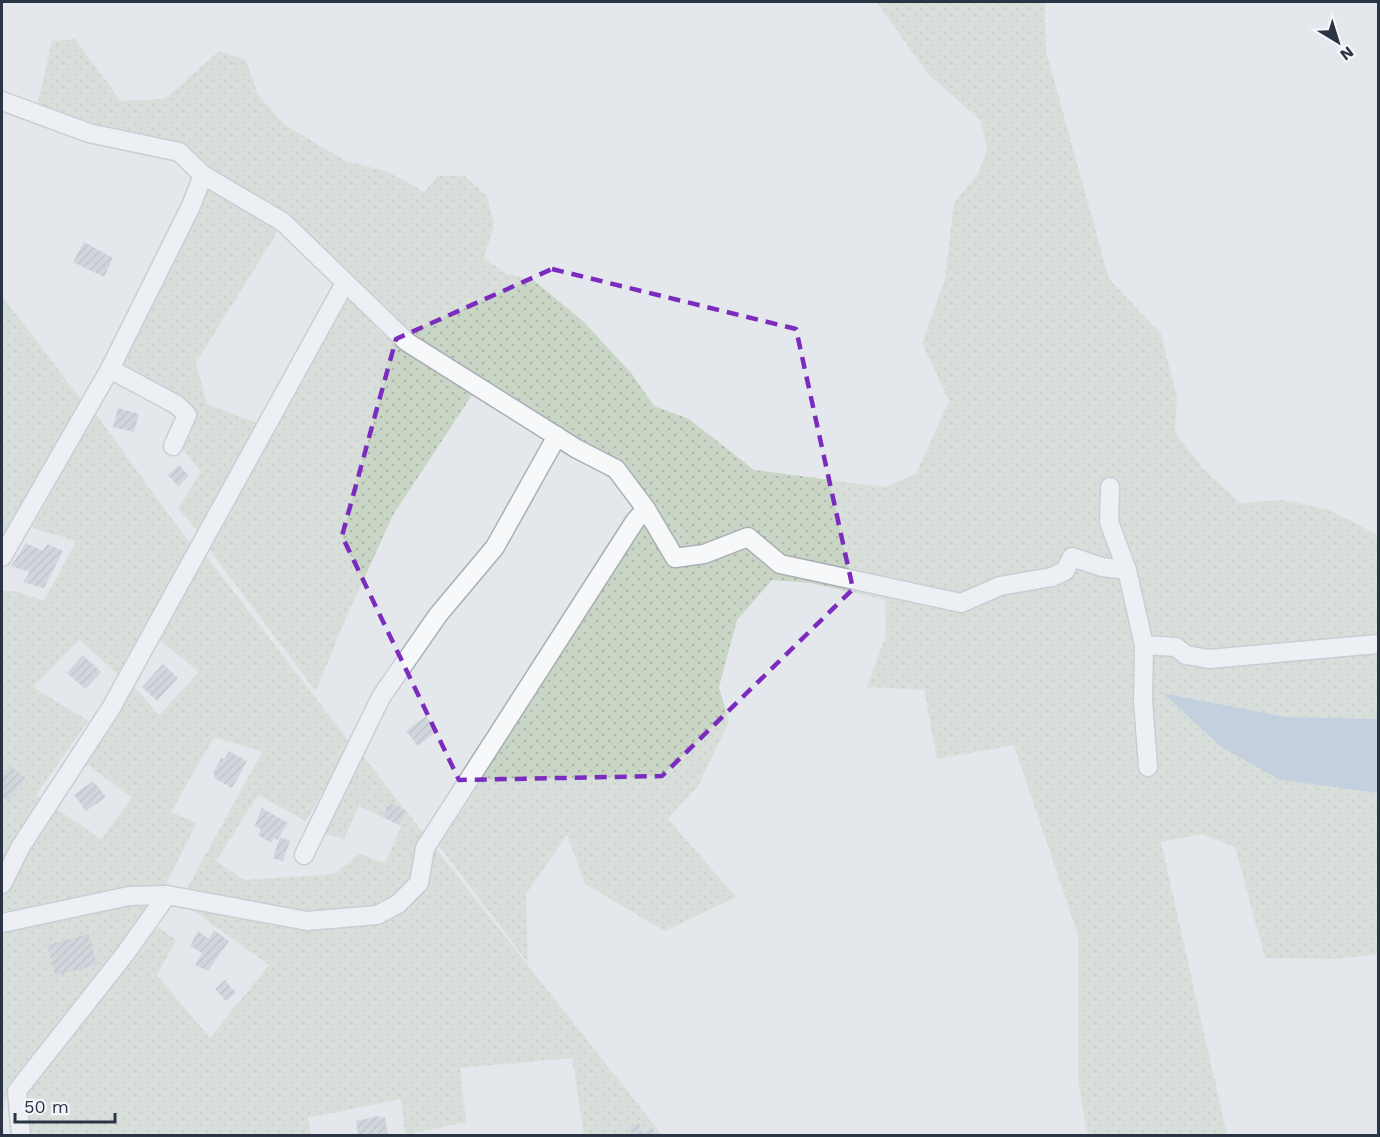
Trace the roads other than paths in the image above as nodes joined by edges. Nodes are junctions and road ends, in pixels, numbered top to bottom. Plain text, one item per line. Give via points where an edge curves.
1 (2, 101) edge
2 (203, 175) junction
3 (345, 283) junction
4 (110, 369) junction
5 (557, 436) junction
6 (173, 446) dead end
7 (1110, 487) dead end
8 (646, 509) junction
9 (2, 557) edge
10 (1127, 570) junction
11 (1378, 644) edge
12 (1144, 645) junction
13 (1148, 767) dead end
14 (304, 855) dead end
15 (2, 884) edge
16 (167, 895) junction
17 (2, 923) edge
18 (21, 1136) edge

1 - 2 street via 89,133 179,152
2 - 3 street via 284,222
2 - 4 street via 192,206
3 - 5 street via 407,342
3 - 15 street via 111,708 21,846
4 - 6 street via 177,405 187,415
4 - 9 street
5 - 8 street via 616,469
5 - 14 street via 495,547 438,615 381,697
7 - 10 street via 1109,522
8 - 10 street via 675,558 704,554 748,537 780,564 961,603 1000,586 1052,577 1065,571 1072,557
8 - 16 street via 425,848 419,883 398,904 377,915 307,921
10 - 12 street
11 - 12 street via 1209,659 1186,654 1176,647
12 - 13 street
16 - 17 street via 129,896
16 - 18 street via 16,1091

